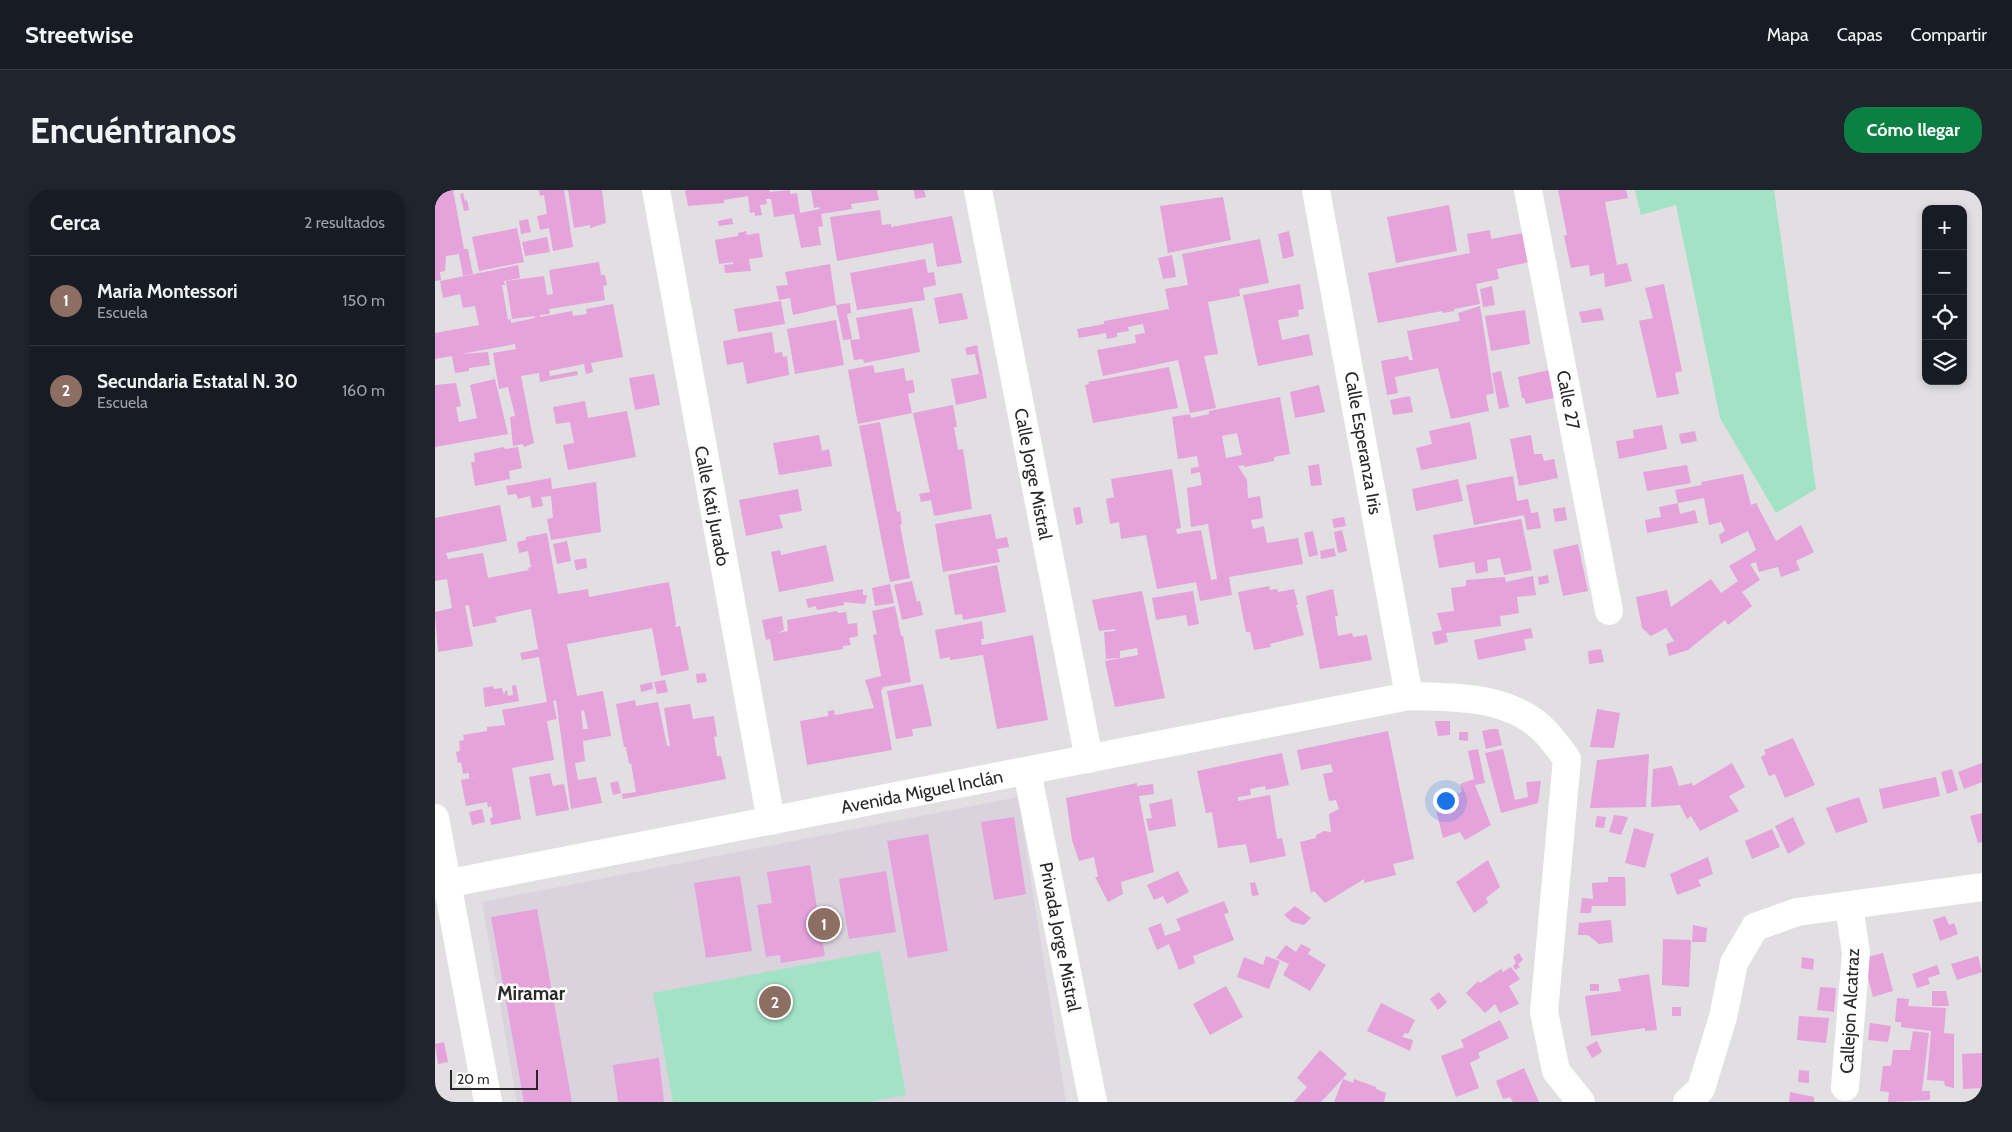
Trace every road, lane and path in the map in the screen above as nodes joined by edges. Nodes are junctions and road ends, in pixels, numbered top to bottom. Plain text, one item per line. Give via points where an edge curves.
1 (656, 190) edge
2 (977, 190) edge
3 (1317, 190) edge
4 (1528, 190) edge
5 (1609, 611) dead end
6 (1409, 696) junction
7 (1089, 759) junction
8 (1027, 771) junction
9 (435, 818) edge
10 (771, 821) junction
11 (441, 885) edge
12 (1982, 887) edge
13 (1849, 906) junction
14 (1845, 1087) dead end
15 (488, 1102) edge
16 (1093, 1102) edge
17 (1581, 1102) edge
18 (1687, 1102) edge

1 - 10 street, Calle Kati Jurado
2 - 7 street, Calle Jorge Mistral
3 - 6 street, Calle Esperanza Iris
4 - 5 street, Calle 27
6 - 7 street, Avenida Miguel Inclán
6 - 17 street, Avenida Miguel Inclán via 1461,698 1502,706 1527,717 1551,738 1567,759 1544,1012 1556,1071
7 - 8 street, Avenida Miguel Inclán
8 - 10 street, Avenida Miguel Inclán
8 - 16 street, Privada Jorge Mistral
9 - 11 street
10 - 11 street, Avenida Miguel Inclán
11 - 15 street
12 - 13 street
13 - 14 street, Callejon Alcatraz via 1856,953
13 - 18 street via 1797,912 1755,927 1734,963 1723,1017 1701,1089

